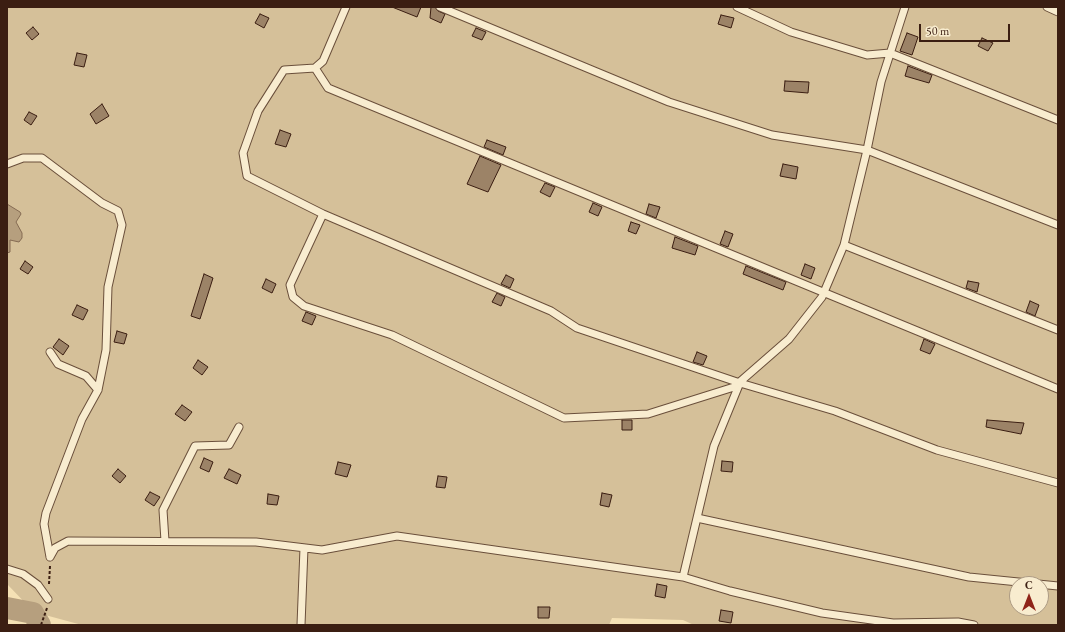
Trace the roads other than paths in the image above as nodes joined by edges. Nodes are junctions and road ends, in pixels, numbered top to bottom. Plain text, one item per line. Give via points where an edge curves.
1 (346, 7) edge
2 (440, 7) edge
3 (737, 7) edge
4 (905, 7) edge
5 (1047, 7) edge
6 (1058, 12) edge
7 (890, 53) junction
8 (315, 68) junction
9 (1058, 120) edge
10 (867, 150) junction
11 (7, 164) edge
12 (323, 214) junction
13 (1058, 225) edge
14 (844, 245) junction
15 (824, 291) junction
16 (1058, 330) edge
17 (50, 352) dead end
18 (740, 382) junction
19 (1058, 389) edge
20 (98, 390) junction
21 (239, 427) dead end
22 (1058, 483) edge
23 (697, 518) junction
24 (165, 541) junction
25 (304, 548) junction
26 (7, 569) edge
27 (683, 577) junction
28 (1058, 586) edge
29 (48, 599) dead end
30 (301, 625) edge
31 (974, 625) edge

1 - 8 lane via 323,61
2 - 10 lane via 669,102 772,135
3 - 7 lane via 791,32 868,55
4 - 7 lane
5 - 6 lane
7 - 9 lane
7 - 10 lane via 881,82
8 - 12 lane via 284,70 258,110 243,153 248,176
8 - 15 lane via 328,88
10 - 13 lane
10 - 14 lane
11 - 20 lane via 23,158 42,158 102,203 118,211 122,225 108,287 106,350
12 - 18 lane via 551,311 577,328
12 - 18 lane via 290,285 293,297 304,306 392,335 564,418 648,414 734,387
14 - 15 lane
14 - 16 lane
15 - 18 lane via 789,339
15 - 19 lane
17 - 20 lane via 58,364 86,376
18 - 22 lane via 835,411 937,450
18 - 23 lane via 714,446
20 - 24 lane via 82,419 46,513 44,524 50,557 55,548 68,541
21 - 24 lane via 229,445 195,446 163,510
23 - 27 lane
23 - 28 lane via 969,577
24 - 25 lane via 256,542
25 - 27 lane via 322,550 397,536
25 - 30 lane
26 - 29 lane via 23,574 38,585
27 - 31 lane via 822,613 893,623 958,622

